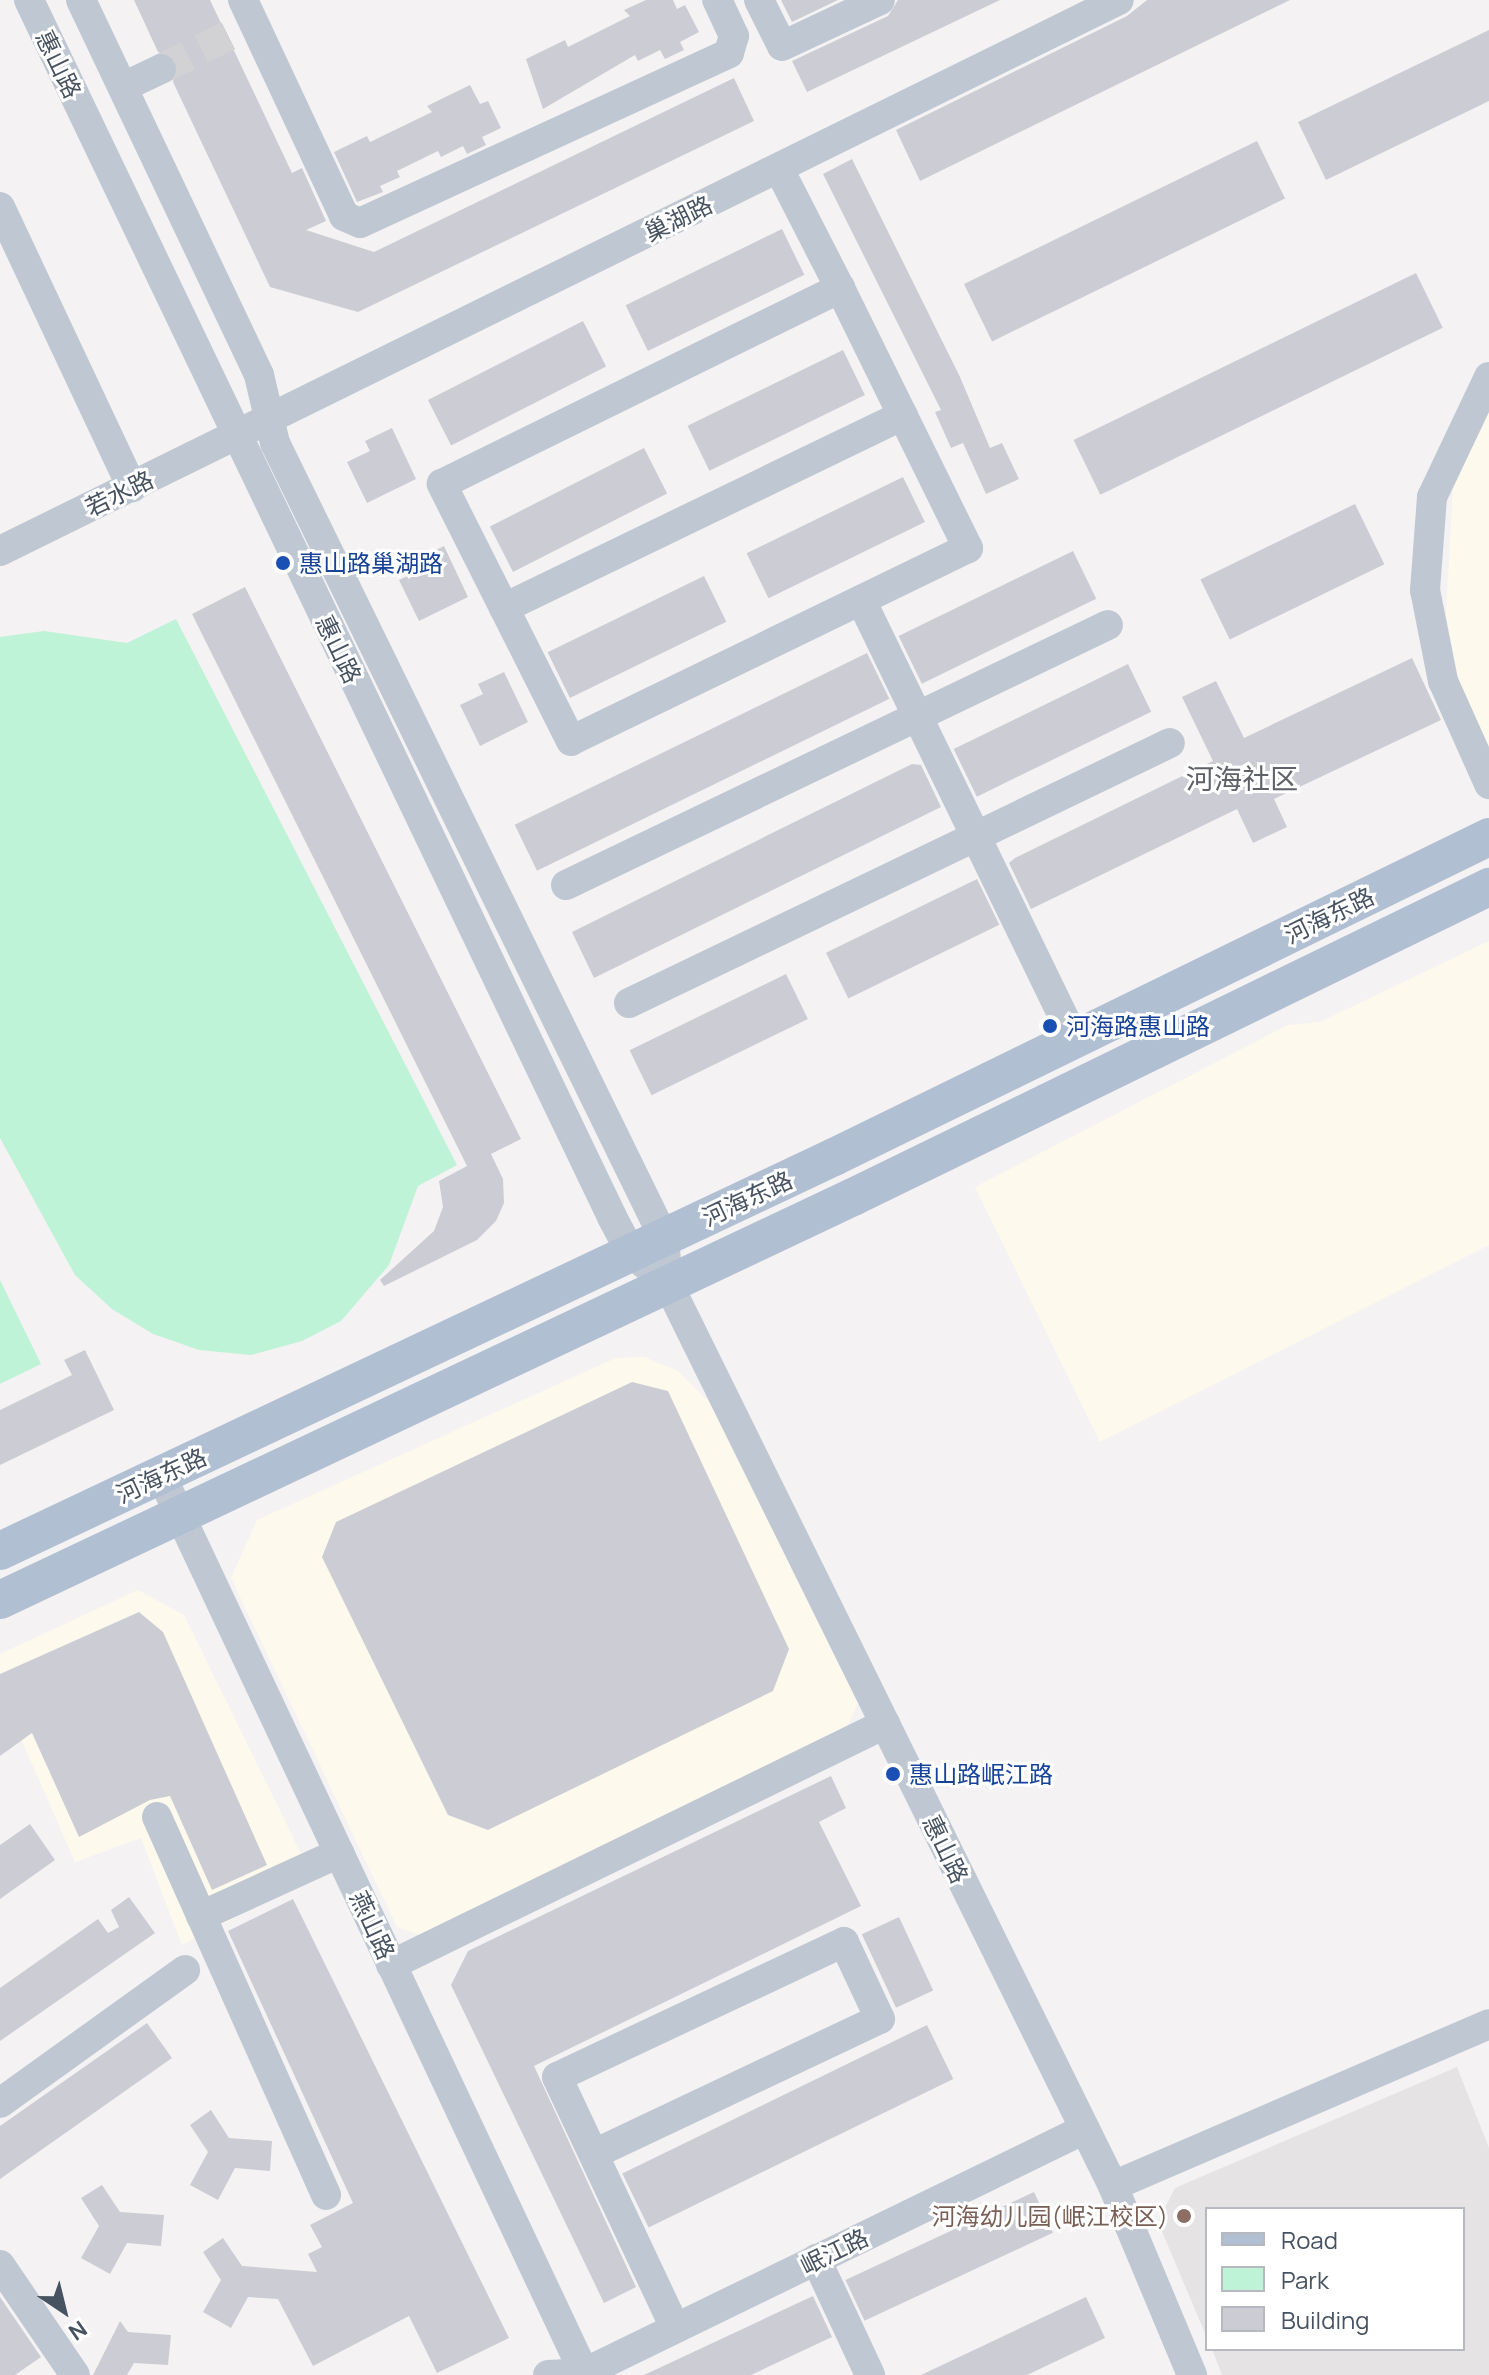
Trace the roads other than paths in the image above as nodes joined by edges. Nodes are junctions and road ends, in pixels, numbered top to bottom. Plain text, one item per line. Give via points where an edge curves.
1 (29, 0) edge
2 (81, 0) edge
3 (717, 0) edge
4 (759, 0) edge
5 (880, 0) edge
6 (1097, 5) edge
7 (244, 19) edge
8 (161, 69) tunnel mouth
9 (123, 87) junction
10 (779, 169) junction
11 (0, 207) edge
12 (11, 258) edge
13 (840, 288) junction
14 (1489, 377) edge
15 (903, 415) junction
16 (270, 421) junction
17 (237, 436) junction
18 (132, 487) junction
19 (0, 551) edge
20 (861, 600) junction
21 (504, 608) junction
22 (1108, 625) dead end
23 (918, 716) junction
24 (1170, 743) dead end
25 (1489, 784) edge
26 (976, 836) junction
27 (1489, 837) edge
28 (566, 885) dead end
29 (1489, 887) edge
30 (629, 1003) dead end
31 (1075, 1040) junction
32 (648, 1245) junction
33 (668, 1284) junction
34 (161, 1475) junction
35 (179, 1515) junction
36 (0, 1551) edge
37 (0, 1600) edge
38 (885, 1724) junction
39 (157, 1817) dead end
40 (339, 1853) junction
41 (201, 1916) junction
42 (391, 1965) junction
43 (185, 1970) dead end
44 (1489, 2024) edge
45 (0, 2103) edge
46 (1085, 2129) junction
47 (594, 2154) junction
48 (1113, 2186) junction
49 (326, 2195) dead end
50 (816, 2259) junction
51 (0, 2265) edge
52 (675, 2328) junction
53 (584, 2374) edge
54 (75, 2375) edge
55 (548, 2375) edge
56 (870, 2375) edge
57 (1192, 2375) edge

1 - 17 street, 惠山路
2 - 9 street, 惠山路
3 - 7 street via 734,36 729,53 360,223 344,216
4 - 5 street via 782,46
6 - 10 street, 巢湖路
8 - 9 street
9 - 16 street, 惠山路 via 259,375
10 - 13 street
10 - 16 street, 巢湖路
11 - 12 street
12 - 18 street
13 - 15 street
13 - 21 street via 442,484
14 - 25 street via 1432,497 1425,590 1443,681
15 - 20 street via 968,548
15 - 21 street
16 - 17 street, 巢湖路
16 - 32 street, 惠山路 via 275,443
17 - 18 street, 若水路
17 - 32 street, 惠山路
18 - 19 street, 若水路
20 - 21 street via 571,741
20 - 23 street
22 - 23 street
23 - 26 street
23 - 28 street
24 - 26 street
26 - 30 street
26 - 31 street
27 - 31 main road, 河海东路
29 - 33 main road, 河海东路
31 - 32 main road, 河海东路
32 - 33 street, 惠山路
32 - 34 main road, 河海东路
33 - 35 main road, 河海东路
33 - 38 street, 惠山路
34 - 35 street, 燕山路
34 - 36 main road, 河海东路
35 - 37 main road, 河海东路
35 - 40 street, 燕山路
38 - 42 street
38 - 46 street, 惠山路
39 - 41 street
40 - 41 street
40 - 42 street, 燕山路
41 - 49 street
42 - 53 street, 燕山路
43 - 45 street
44 - 48 street
46 - 48 street, 惠山路
46 - 50 street, 岷江路
47 - 47 street via 557,2077 844,1942 880,2019
47 - 52 street
48 - 57 street, 惠山路
50 - 52 street, 岷江路
50 - 56 street
51 - 54 street
52 - 53 street, 岷江路
53 - 55 street

